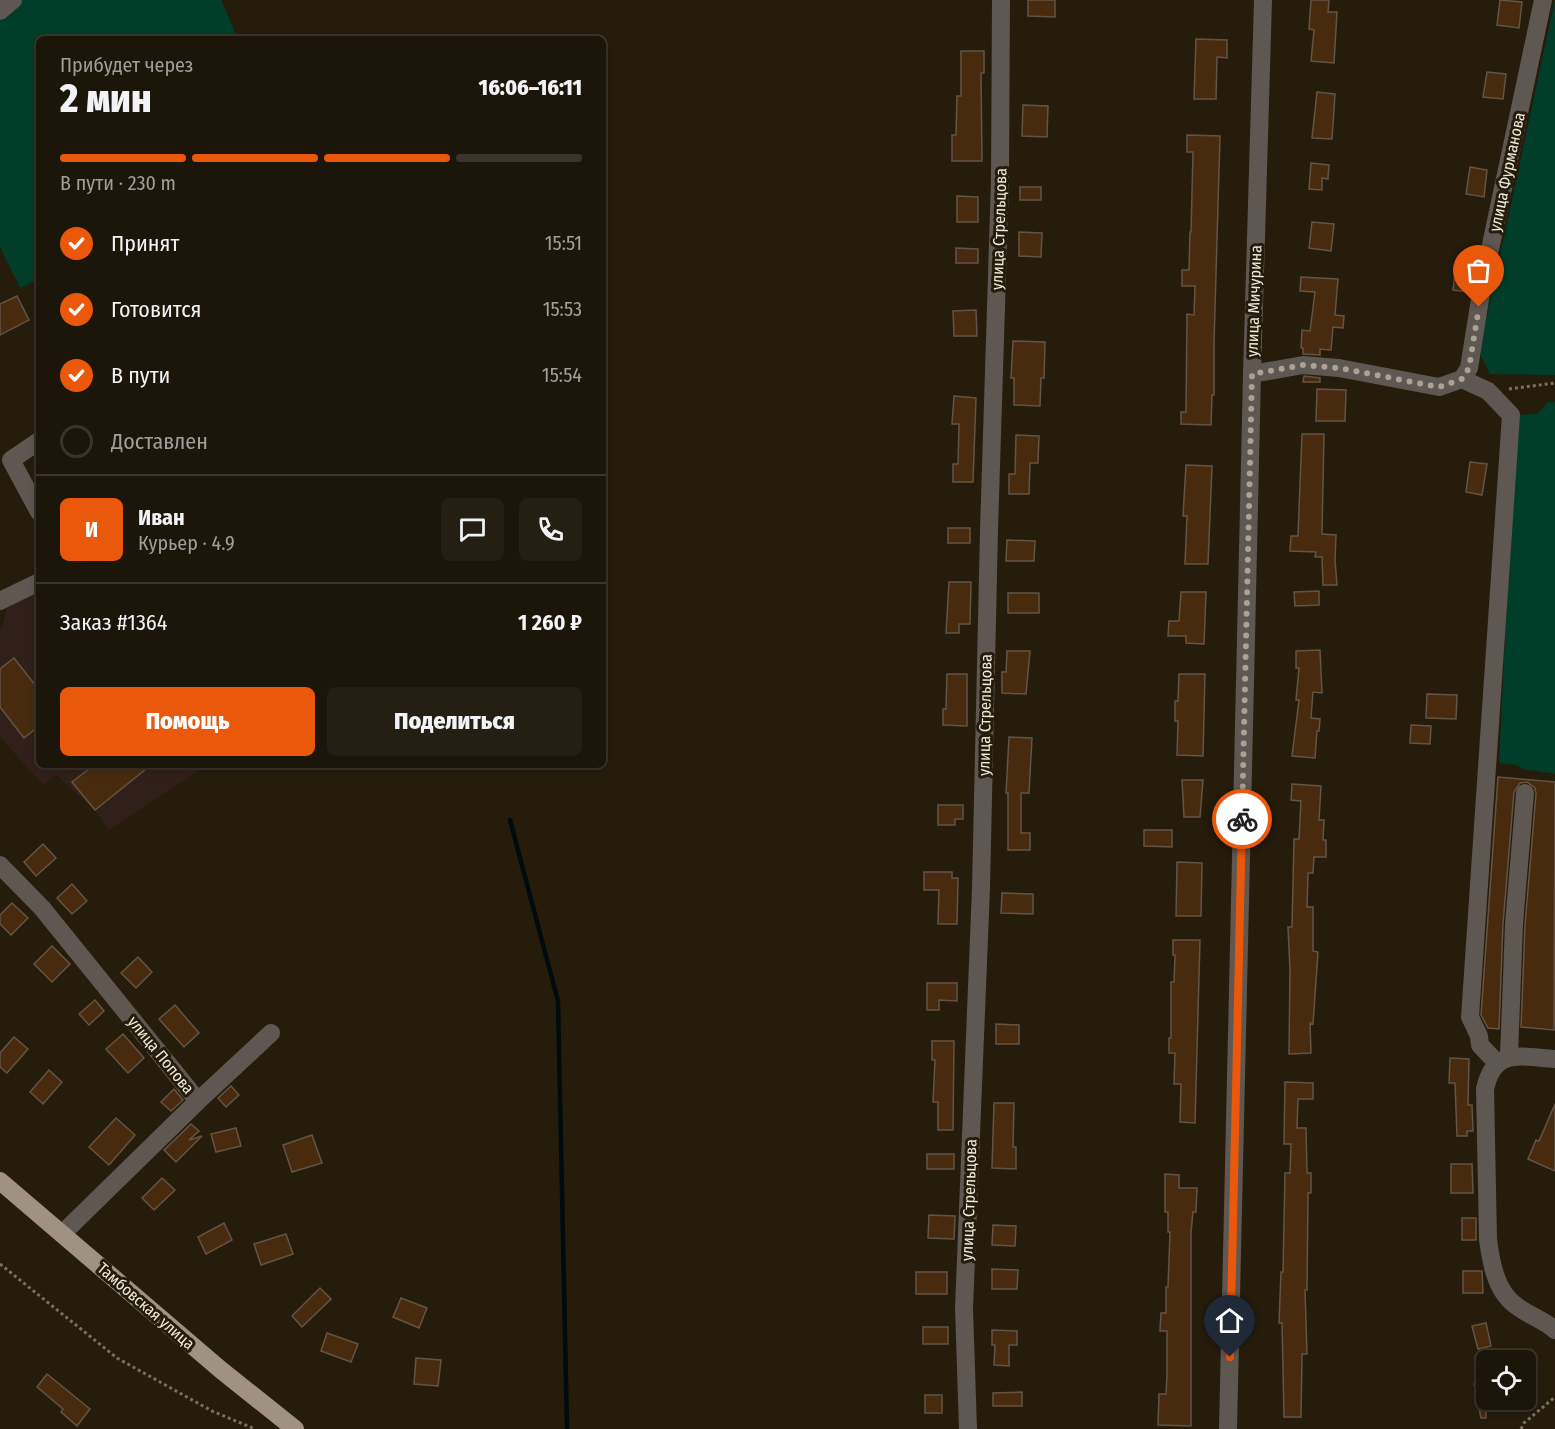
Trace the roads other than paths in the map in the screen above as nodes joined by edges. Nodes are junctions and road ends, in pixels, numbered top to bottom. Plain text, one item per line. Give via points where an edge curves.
1 (13, 0) edge
2 (1001, 0) edge
3 (1263, 0) edge
4 (1543, 0) edge
5 (0, 12) edge
6 (1252, 374) junction
7 (1462, 379) junction
8 (36, 443) edge
9 (36, 506) edge
10 (36, 583) edge
11 (0, 601) edge
12 (1525, 793) dead end
13 (0, 865) edge
14 (271, 1033) dead end
15 (1555, 1059) edge
16 (1503, 1060) junction
17 (198, 1101) junction
18 (0, 1181) edge
19 (62, 1234) junction
20 (1555, 1330) edge
21 (295, 1429) edge
22 (968, 1429) edge
23 (1228, 1429) edge

1 - 5 street
2 - 22 street, улица Стрельцова via 1000,180 981,888 964,1308
3 - 6 street, улица Мичурина
4 - 7 street, улица Фурманова via 1482,287 1469,368
6 - 7 street via 1303,365 1439,387
6 - 23 street, улица Мичурина
7 - 16 street via 1488,391 1511,415 1470,1017 1480,1045
8 - 9 street via 11,460
10 - 11 street
12 - 16 street
13 - 17 street, улица Попова via 42,908
14 - 17 street
15 - 16 street
16 - 20 street via 1488,1076 1485,1089 1491,1262 1501,1288 1516,1306
17 - 19 street, улица Попова
18 - 19 main road, Тамбовская улица
19 - 21 main road, Тамбовская улица

